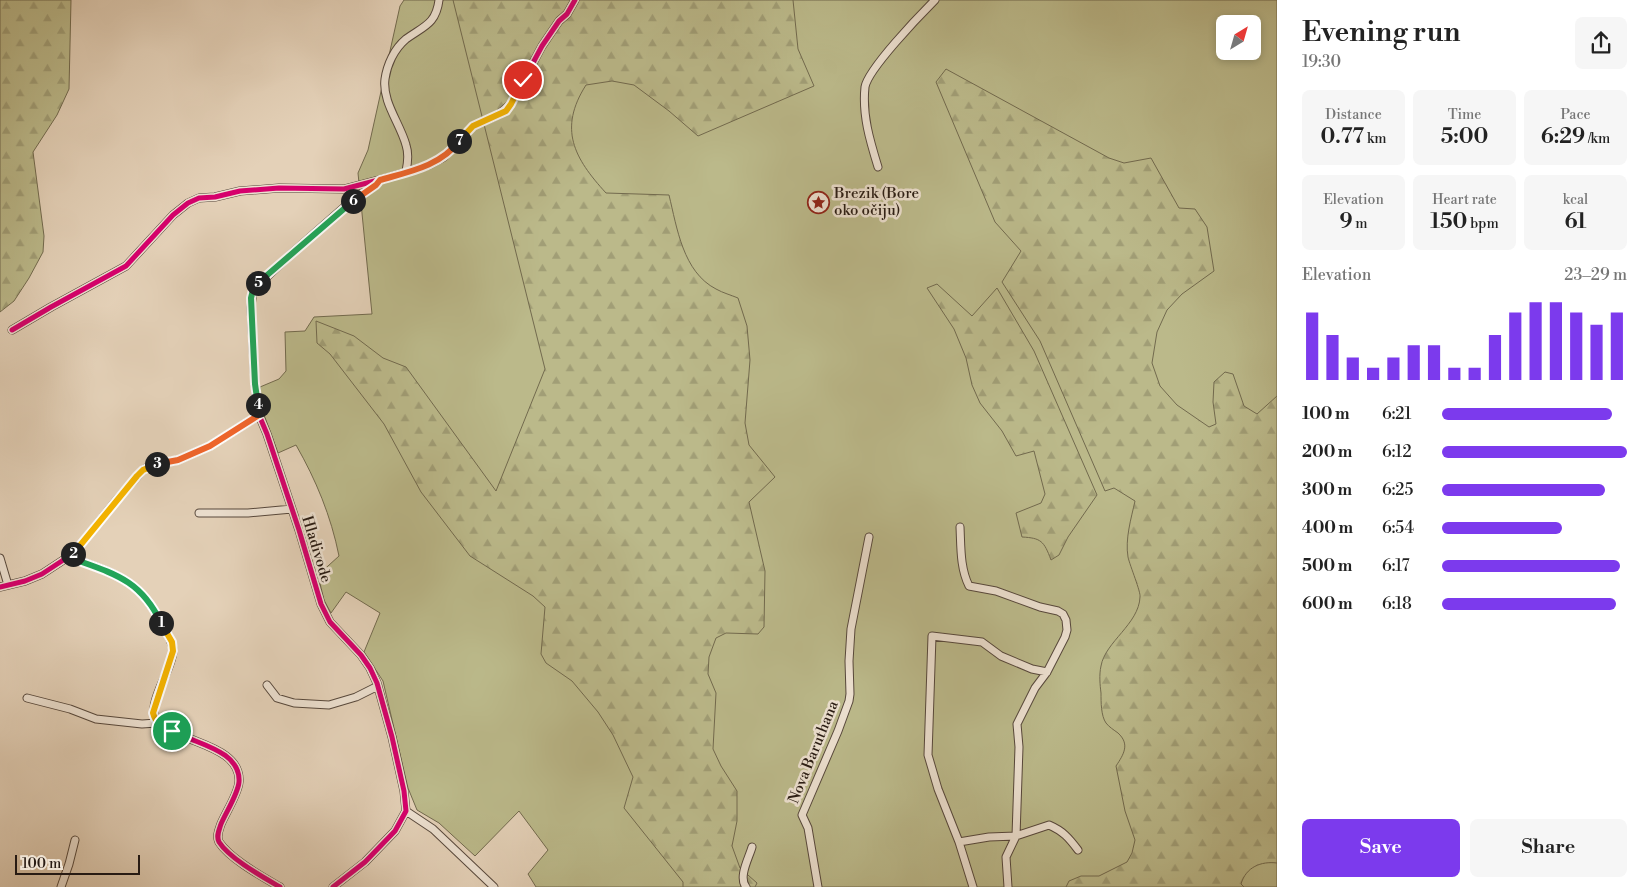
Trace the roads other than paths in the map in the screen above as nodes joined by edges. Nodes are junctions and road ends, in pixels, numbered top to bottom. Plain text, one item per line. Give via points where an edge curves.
1 (439, 0) edge
2 (575, 0) edge
3 (935, 0) edge
4 (878, 167) dead end
5 (406, 171) junction
6 (380, 180) junction
7 (12, 330) dead end
8 (259, 415) junction
9 (292, 509) junction
10 (199, 513) dead end
11 (960, 527) dead end
12 (869, 537) dead end
13 (68, 557) junction
14 (0, 558) edge
15 (4, 586) edge
16 (1047, 672) junction
17 (267, 685) dead end
18 (378, 686) junction
19 (27, 698) dead end
20 (157, 723) junction
21 (406, 812) junction
22 (1016, 836) junction
23 (75, 840) dead end
24 (959, 842) junction
25 (752, 847) dead end
26 (1078, 850) dead end
27 (60, 887) edge
28 (280, 887) edge
29 (333, 887) edge
30 (494, 887) edge
31 (746, 887) edge
32 (818, 887) edge
33 (973, 887) edge
34 (1008, 887) edge

1 - 5 street via 434,18 398,49 385,79 386,97 406,145
2 - 5 street, Hladivode via 547,38 506,111 473,126 444,157
3 - 4 street via 877,65 866,85 867,132
5 - 6 street, Hladivode
6 - 7 street via 344,188 279,188 199,198 173,215 126,266
6 - 8 street, Hladivode via 348,204 253,290 251,307
8 - 9 street, Hladivode
8 - 13 street via 210,446 143,470
9 - 10 street
9 - 18 street, Hladivode via 321,604 330,622 366,662
11 - 16 street via 962,562 969,586 996,591 1063,614 1066,637
12 - 32 street, Nova Baruthana via 851,629 849,701 802,816 808,828
13 - 15 street via 42,574
13 - 20 street via 135,586 157,613 172,642 173,651 153,713
14 - 15 street
16 - 22 street via 1017,724
16 - 24 street via 1001,656 982,642 932,636 928,755
17 - 18 street via 277,698 294,703 328,705
18 - 21 street, Hladivode via 392,737
19 - 20 street via 96,719
20 - 28 street via 219,751 232,762 239,781 218,832 219,841 253,872
21 - 29 street via 395,831
21 - 30 street via 433,829
22 - 24 street
22 - 26 street via 1049,825 1067,836
22 - 34 street via 1006,857
23 - 27 street
24 - 33 street
25 - 31 street via 743,878

